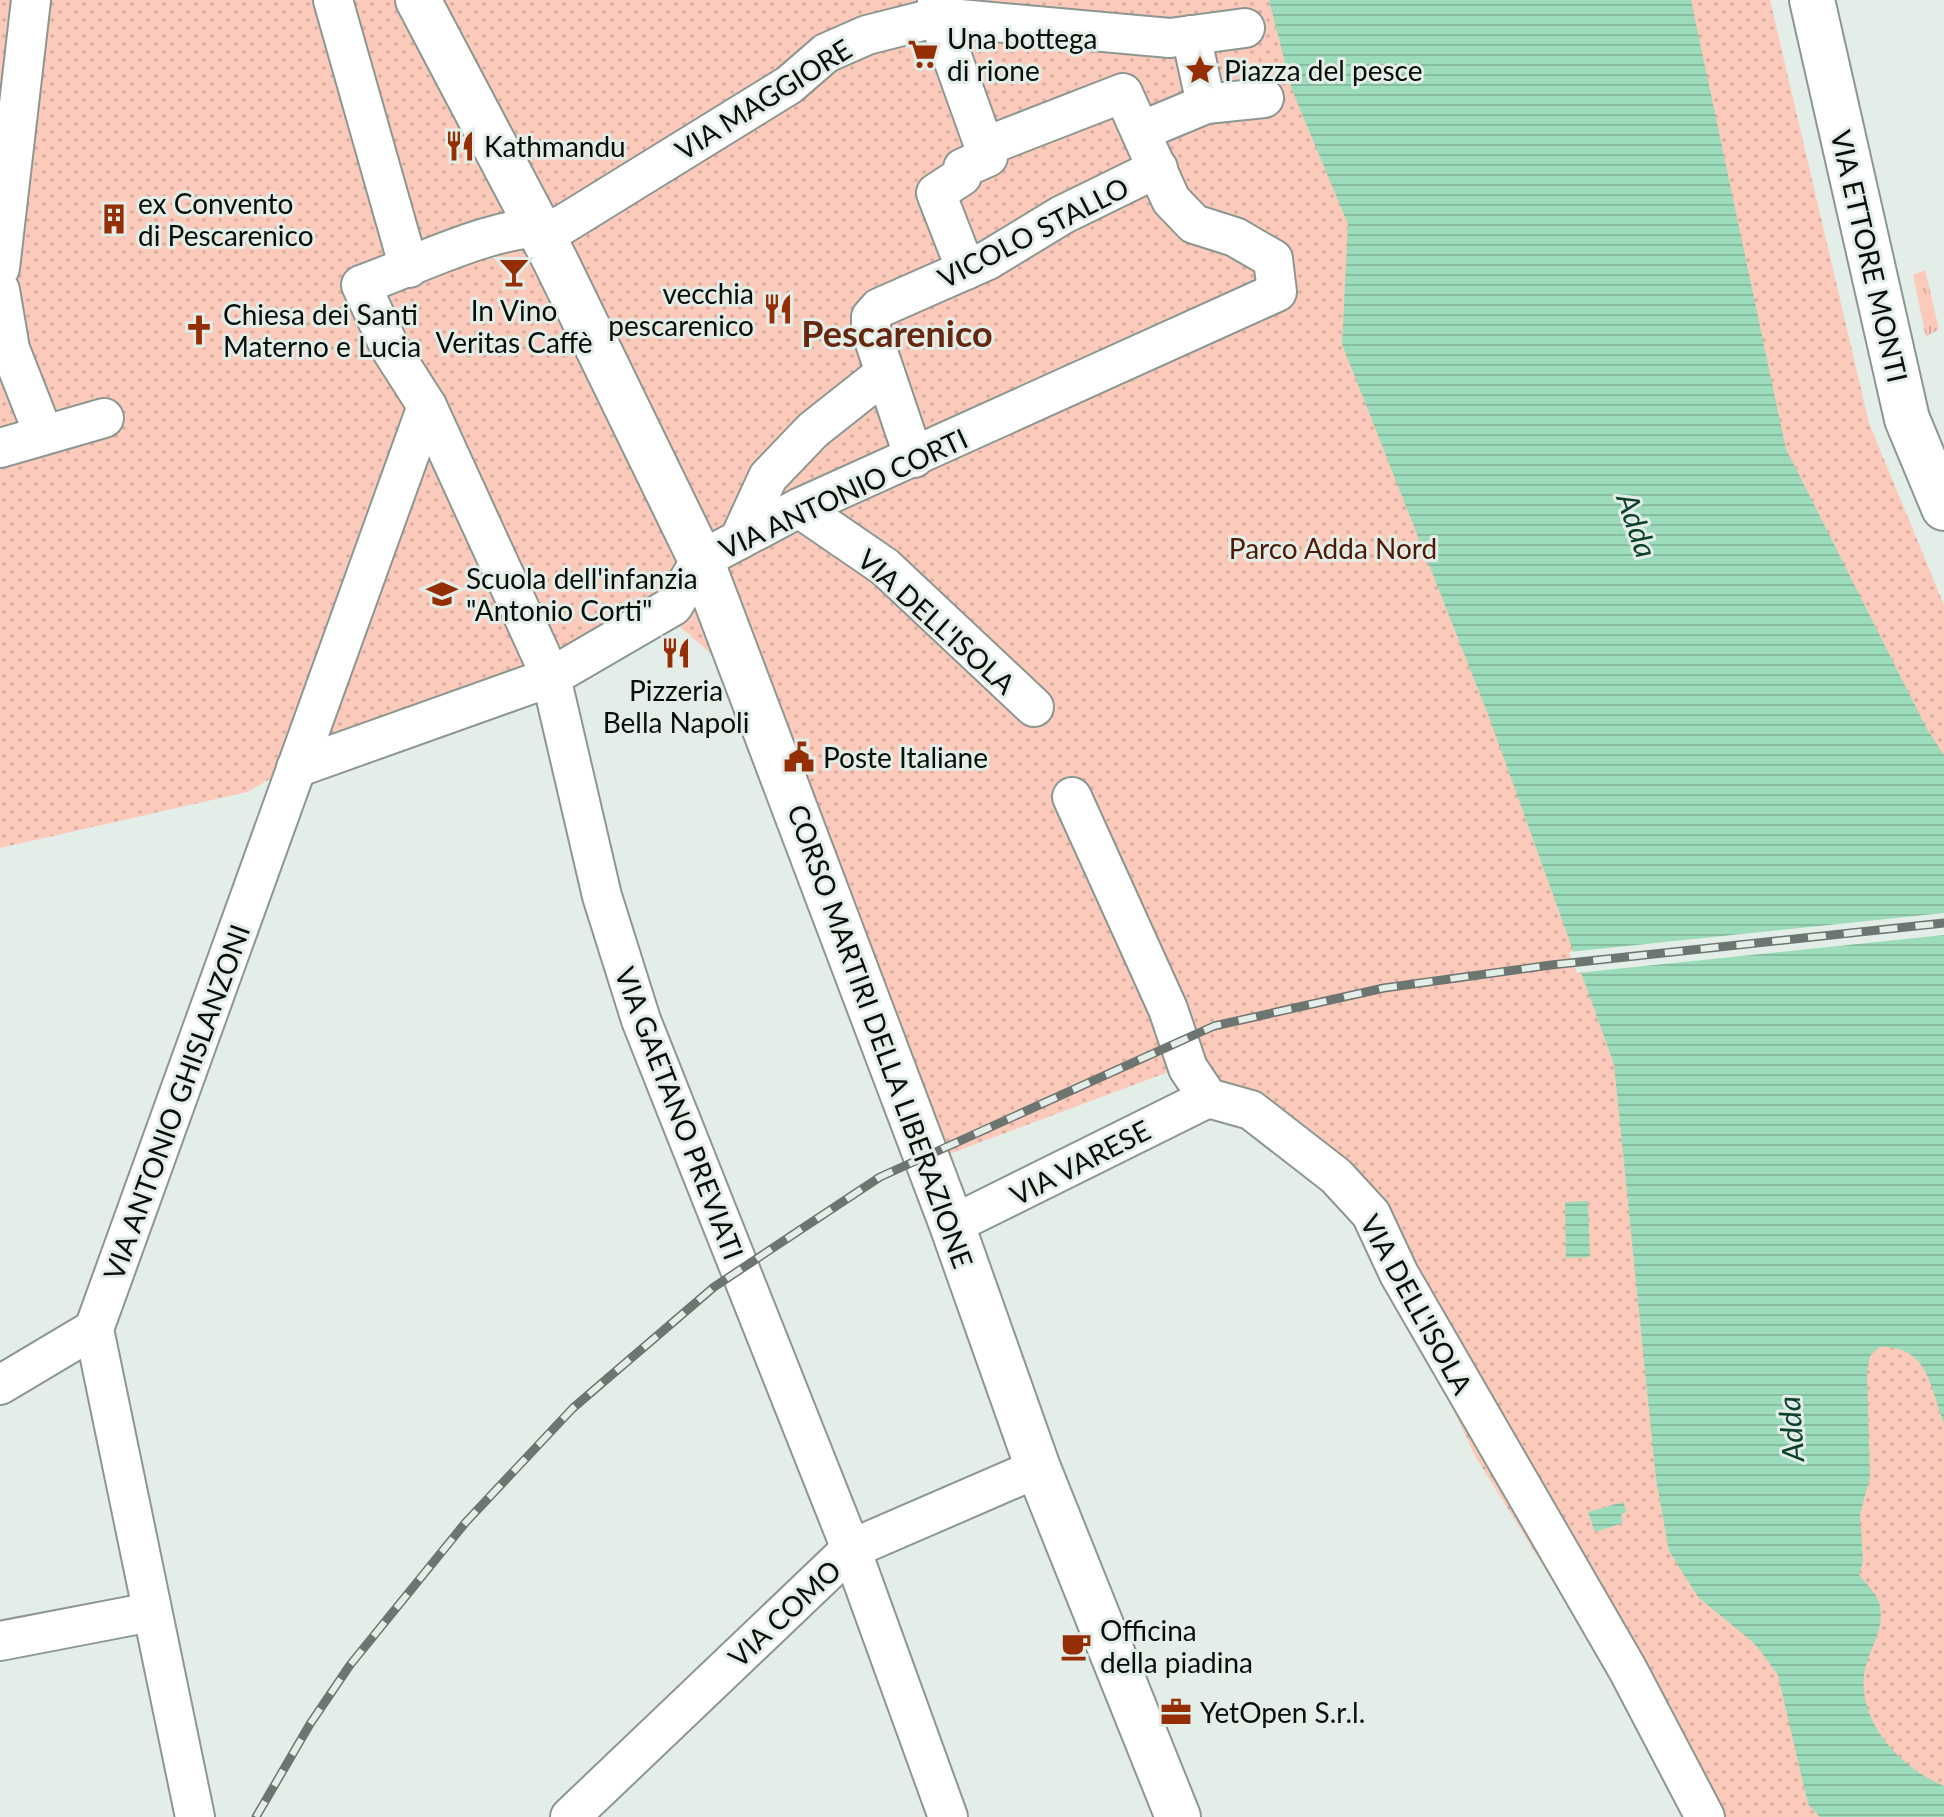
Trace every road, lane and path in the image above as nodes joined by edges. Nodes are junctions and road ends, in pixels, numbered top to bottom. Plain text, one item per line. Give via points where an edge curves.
1 (31, 0) edge
2 (333, 0) edge
3 (418, 0) edge
4 (1812, 0) edge
5 (938, 9) edge
6 (1089, 15) edge
7 (1245, 28) dead end
8 (1191, 35) junction
9 (1264, 98) dead end
10 (1206, 104) junction
11 (1141, 131) junction
12 (984, 147) junction
13 (1158, 168) junction
14 (535, 225) junction
15 (0, 268) edge
16 (409, 268) junction
17 (966, 270) junction
18 (0, 290) edge
19 (885, 373) junction
20 (427, 406) junction
21 (104, 418) dead end
22 (43, 433) junction
23 (0, 448) edge
24 (914, 458) junction
25 (799, 508) junction
26 (1944, 508) edge
27 (739, 540) junction
28 (701, 560) junction
29 (551, 677) junction
30 (1034, 707) dead end
31 (296, 768) junction
32 (1072, 797) dead end
33 (1208, 1098) junction
34 (952, 1225) junction
35 (94, 1329) junction
36 (0, 1385) edge
37 (1038, 1468) junction
38 (851, 1549) junction
39 (151, 1612) junction
40 (0, 1641) edge
41 (190, 1814) edge
42 (570, 1817) edge
43 (948, 1817) edge
44 (1178, 1817) edge
45 (1705, 1817) edge

1 - 15 street
2 - 16 street
3 - 14 main road, CORSO MARTIRI DELLA LIBERAZIONE
4 - 26 main road, VIA ETTORE MONTI via 1907,419
5 - 6 street, VIA MAGGIORE
5 - 12 street
5 - 14 street, VIA MAGGIORE via 826,53 789,85 559,227
6 - 8 street, VIA MAGGIORE via 1170,38
7 - 8 street, VIA MAGGIORE
8 - 10 street
9 - 10 street
10 - 11 street
11 - 12 street via 1123,93
11 - 13 street
12 - 17 street via 988,157 963,168 962,176 936,193
13 - 17 street, VICOLO STALLO
13 - 24 street, VIA ANTONIO CORTI via 1171,200 1194,224 1235,237 1273,259 1277,292
14 - 16 street, VIA MAGGIORE
14 - 28 main road, CORSO MARTIRI DELLA LIBERAZIONE
16 - 20 street, VIA GAETANO PREVIATI via 361,285 390,348
17 - 19 street, VICOLO STALLO via 879,308 871,317
18 - 22 street via 10,349
19 - 24 street, VICOLO STALLO
19 - 27 street via 813,430 768,477
20 - 29 street, VIA GAETANO PREVIATI
20 - 31 street, VIA ANTONIO GHISLANZONI
21 - 22 street
22 - 23 street
24 - 25 street, VIA ANTONIO CORTI
25 - 27 street, VIA ANTONIO CORTI
25 - 30 street, VIA DELL'ISOLA via 885,567
27 - 28 street, VIA ANTONIO CORTI
28 - 29 street, VIA ANTONIO CORTI via 673,606
28 - 34 main road, CORSO MARTIRI DELLA LIBERAZIONE
29 - 31 street, VIA ANTONIO CORTI
29 - 38 street, VIA GAETANO PREVIATI via 602,896 641,1020
31 - 35 street, VIA ANTONIO GHISLANZONI
32 - 33 street via 1168,1009 1188,1068
33 - 34 street, VIA VARESE
33 - 45 street, VIA DELL'ISOLA via 1251,1110 1336,1176 1371,1214 1406,1288 1628,1670
34 - 37 main road, CORSO MARTIRI DELLA LIBERAZIONE
35 - 36 street
35 - 39 street
37 - 38 street, VIA COMO
37 - 44 main road, CORSO MARTIRI DELLA LIBERAZIONE
38 - 42 street, VIA COMO
38 - 43 street, VIA GAETANO PREVIATI
39 - 40 street
39 - 41 street

